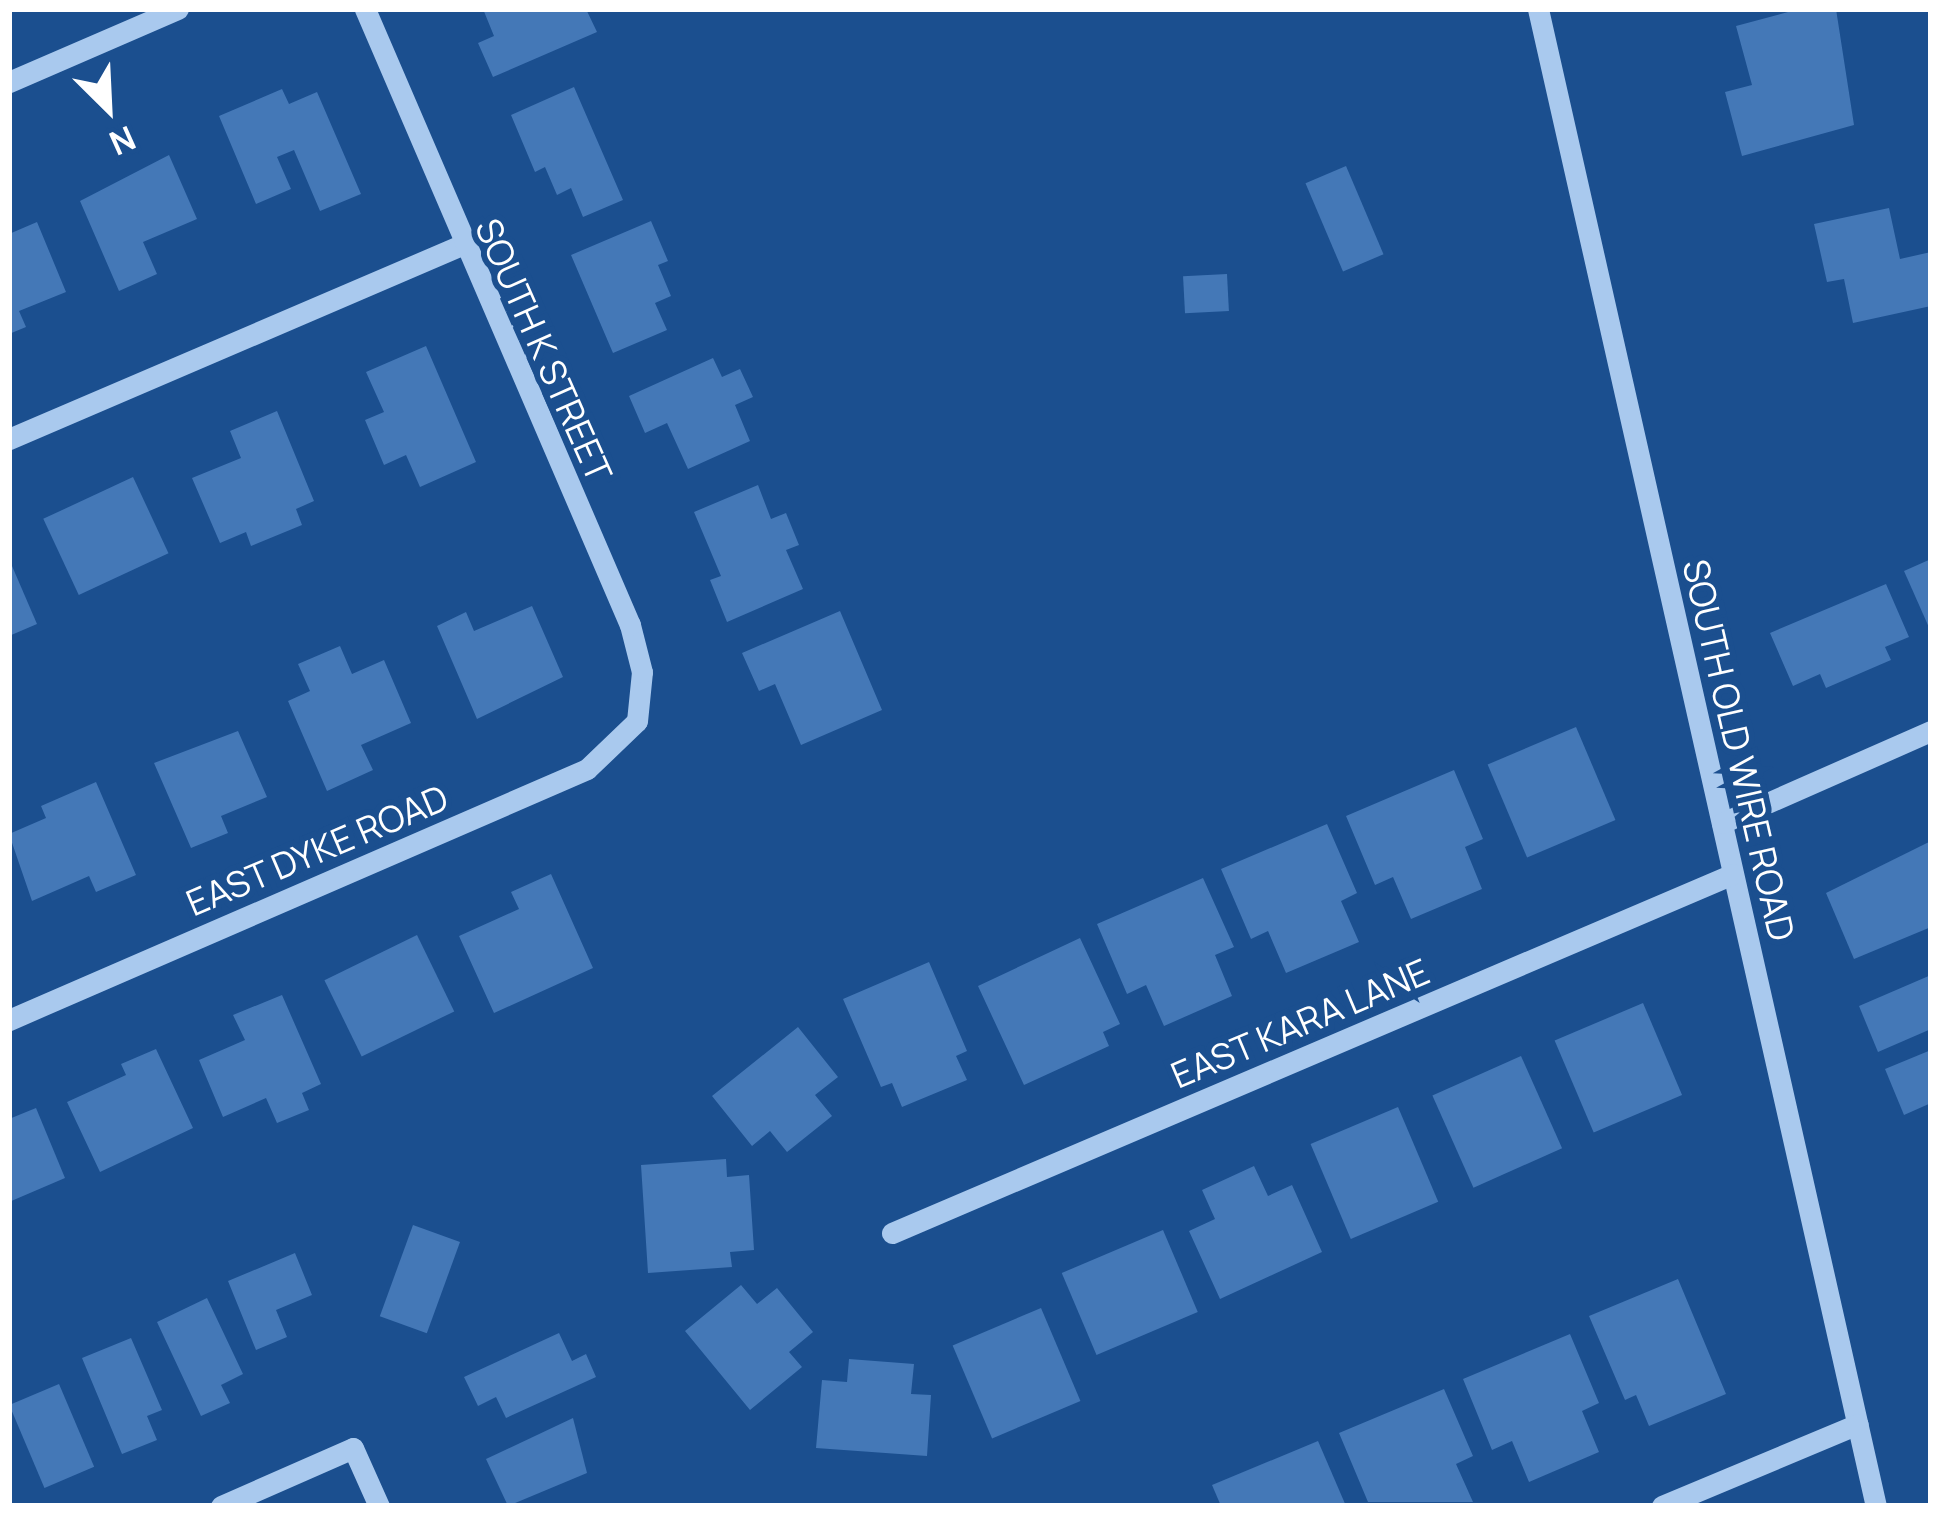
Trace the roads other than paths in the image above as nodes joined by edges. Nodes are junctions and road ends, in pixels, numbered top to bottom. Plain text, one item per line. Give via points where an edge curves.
1 (178, 9) edge
2 (365, 9) edge
3 (1538, 9) edge
4 (9, 82) edge
5 (461, 245) junction
6 (9, 439) edge
7 (637, 721) joint
8 (1931, 731) edge
9 (1722, 823) junction
10 (1733, 874) junction
11 (9, 1020) edge
12 (892, 1233) dead end
13 (1858, 1424) junction
14 (220, 1506) edge
15 (380, 1506) edge
16 (1663, 1506) edge
17 (1876, 1506) edge

1 - 4 street
2 - 5 street, SOUTH K STREET
3 - 9 street, SOUTH OLD WIRE ROAD
5 - 6 street
5 - 7 street, SOUTH K STREET via 630,626 642,672
7 - 11 street, EAST DYKE ROAD via 587,770
8 - 9 street
9 - 10 street, SOUTH OLD WIRE ROAD
10 - 12 street, EAST KARA LANE
10 - 13 street, SOUTH OLD WIRE ROAD
13 - 16 street
13 - 17 street, SOUTH OLD WIRE ROAD
14 - 15 street via 353,1448

